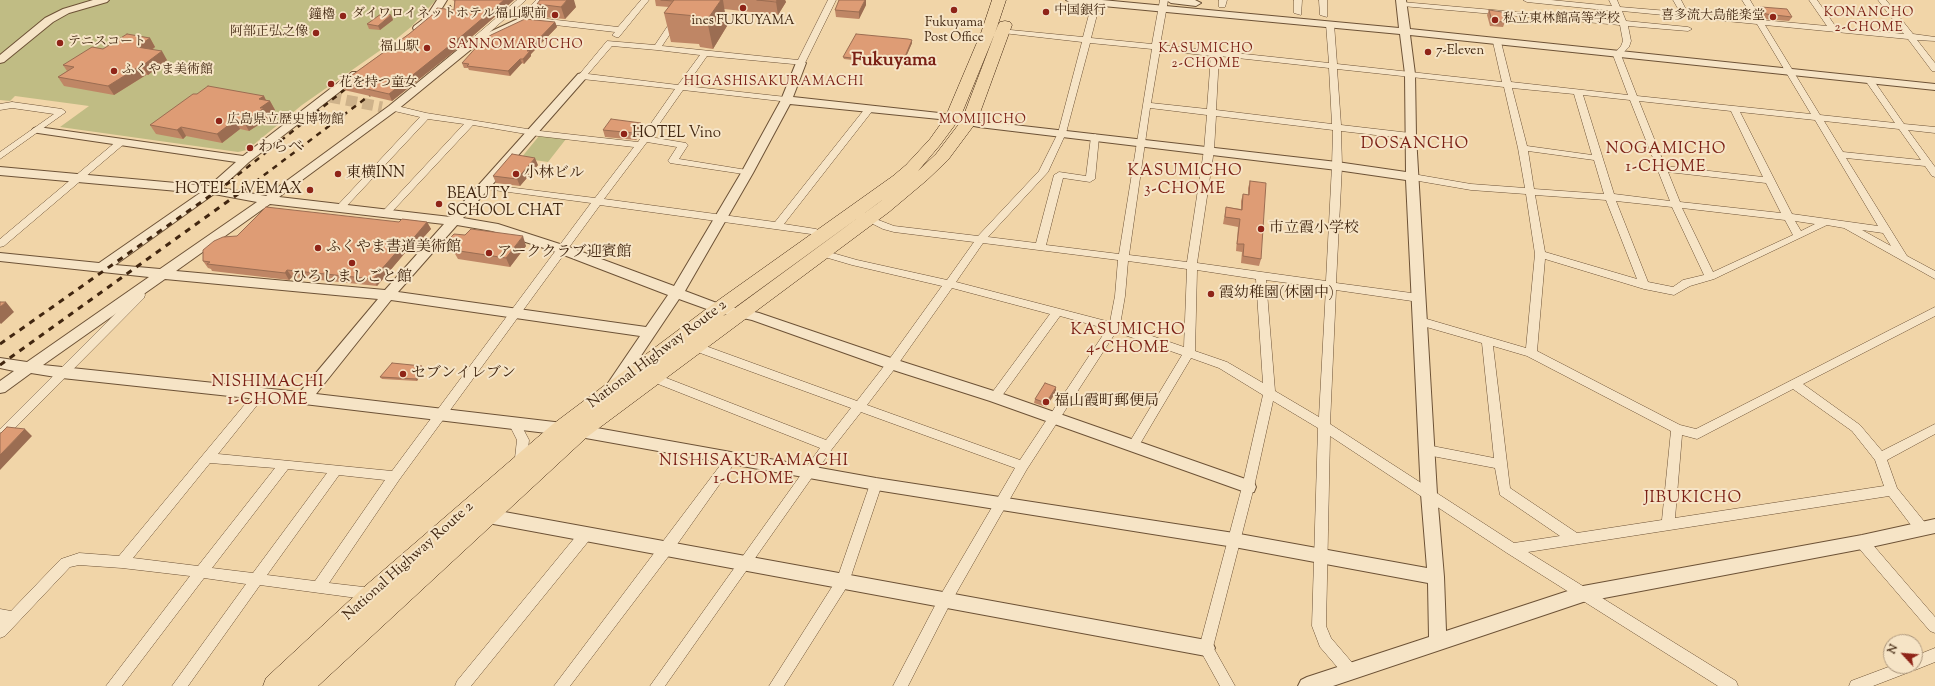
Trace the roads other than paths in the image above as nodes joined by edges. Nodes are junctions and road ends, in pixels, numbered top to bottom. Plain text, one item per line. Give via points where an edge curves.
1 (104, 0) edge
2 (442, 0) edge
3 (522, 0) edge
4 (540, 0) edge
5 (645, 0) edge
6 (689, 0) edge
7 (832, 0) edge
8 (999, 0) edge
9 (1013, 0) edge
10 (1071, 0) edge
11 (1171, 0) edge
12 (1298, 0) edge
13 (1323, 0) edge
14 (1527, 0) edge
15 (1677, 0) edge
16 (1746, 0) edge
17 (1813, 0) edge
18 (1882, 0) edge
19 (1541, 1) edge
20 (1401, 2) edge
21 (1096, 3) junction
22 (1222, 3) edge
23 (1614, 4) edge
24 (1164, 5) edge
25 (1298, 12) junction
26 (1685, 15) junction
27 (524, 19) junction
28 (1327, 20) junction
29 (1760, 22) junction
30 (1623, 24) junction
31 (1405, 28) junction
32 (1688, 29) dead end
33 (1833, 29) junction
34 (620, 30) junction
35 (1003, 31) junction
36 (412, 34) edge
37 (1910, 37) junction
38 (1935, 39) edge
39 (1086, 40) junction
40 (1497, 42) junction
41 (610, 43) junction
42 (470, 45) junction
43 (1625, 47) junction
44 (657, 48) junction
45 (1156, 48) junction
46 (705, 53) junction
47 (1215, 55) junction
48 (1617, 55) junction
49 (0, 60) edge
50 (1784, 62) junction
51 (801, 63) junction
52 (1332, 67) junction
53 (1935, 69) edge
54 (362, 70) edge
55 (1790, 72) junction
56 (1410, 74) junction
57 (582, 76) junction
58 (1935, 78) edge
59 (1869, 80) junction
60 (1507, 85) junction
61 (1935, 86) edge
62 (681, 88) junction
63 (1578, 92) junction
64 (1633, 98) junction
65 (786, 100) junction
66 (1147, 105) junction
67 (0, 106) edge
68 (388, 107) junction
69 (870, 108) junction
70 (1734, 109) junction
71 (1212, 112) junction
72 (426, 116) junction
73 (952, 118) junction
74 (1817, 118) junction
75 (969, 121) junction
76 (471, 122) junction
77 (1337, 127) junction
78 (1902, 127) junction
79 (38, 130) junction
80 (534, 130) junction
81 (1935, 130) edge
82 (1062, 133) junction
83 (1410, 136) junction
84 (1095, 137) junction
85 (121, 142) junction
86 (642, 142) junction
87 (1140, 142) junction
88 (1523, 148) junction
89 (1209, 150) junction
90 (1839, 154) junction
91 (0, 156) edge
92 (1598, 158) junction
93 (246, 160) junction
94 (1928, 164) junction
95 (1337, 166) junction
96 (1663, 169) junction
97 (0, 170) edge
98 (747, 173) junction
99 (1935, 174) edge
100 (1412, 177) junction
101 (77, 178) junction
102 (1771, 181) junction
103 (486, 186) junction
104 (212, 190) junction
105 (1530, 190) junction
106 (1610, 196) junction
107 (268, 200) junction
108 (599, 201) junction
109 (1676, 205) junction
110 (339, 209) junction
111 (386, 213) junction
112 (1788, 217) junction
113 (720, 218) junction
114 (868, 219) junction
115 (454, 221) junction
116 (1826, 222) junction
117 (1844, 224) junction
118 (777, 226) junction
119 (1886, 230) junction
120 (1799, 236) junction
121 (981, 239) junction
122 (0, 244) edge
123 (822, 244) junction
124 (1040, 248) junction
125 (561, 249) junction
126 (1540, 254) junction
127 (0, 257) edge
128 (1123, 258) junction
129 (1903, 258) junction
130 (1192, 266) junction
131 (101, 268) junction
132 (162, 274) junction
133 (1261, 276) junction
134 (1935, 276) edge
135 (1710, 277) junction
136 (951, 284) junction
137 (1644, 285) junction
138 (1331, 286) junction
139 (677, 292) junction
140 (135, 293) junction
141 (388, 295) junction
142 (1419, 298) junction
143 (720, 309) junction
144 (1935, 311) edge
145 (1057, 312) junction
146 (740, 313) junction
147 (513, 314) junction
148 (1420, 321) junction
149 (1114, 327) junction
150 (650, 332) junction
151 (1487, 340) junction
152 (696, 347) junction
153 (1189, 353) junction
154 (1531, 353) junction
155 (0, 363) edge
156 (892, 364) junction
157 (30, 367) junction
158 (62, 373) junction
159 (652, 377) junction
160 (1794, 384) junction
161 (0, 388) edge
162 (609, 392) junction
163 (1269, 393) junction
164 (260, 394) junction
165 (995, 397) junction
166 (304, 398) junction
167 (860, 407) junction
168 (440, 415) junction
169 (1053, 418) junction
170 (515, 424) junction
171 (1324, 426) junction
172 (1677, 429) junction
173 (1935, 429) edge
174 (570, 431) junction
175 (0, 436) edge
176 (828, 446) junction
177 (1133, 446) junction
178 (1427, 450) junction
179 (206, 458) junction
180 (732, 458) junction
181 (1880, 458) junction
182 (285, 464) junction
183 (1501, 464) junction
184 (1023, 466) junction
185 (516, 468) junction
186 (336, 470) junction
187 (811, 471) junction
188 (395, 476) junction
189 (876, 484) junction
190 (1248, 487) junction
191 (1892, 490) junction
192 (1429, 494) junction
193 (1002, 504) junction
194 (488, 516) junction
195 (1668, 525) junction
196 (1928, 527) edge
197 (586, 534) junction
198 (1234, 540) junction
199 (1575, 540) junction
200 (1862, 542) junction
201 (666, 549) junction
202 (1512, 549) junction
203 (1320, 557) junction
204 (122, 562) junction
205 (745, 564) junction
206 (202, 573) junction
207 (1436, 577) junction
208 (256, 580) junction
209 (843, 581) junction
210 (318, 587) junction
211 (372, 594) junction
212 (1583, 594) junction
213 (945, 600) junction
214 (7, 616) edge
215 (1935, 627) edge
216 (0, 632) edge
217 (1438, 642) junction
218 (1206, 648) junction
219 (1935, 655) edge
220 (1923, 660) edge
221 (1350, 672) junction
222 (1887, 674) edge
223 (1336, 682) edge
224 (118, 685) edge
225 (179, 686) edge
226 (275, 686) edge
227 (300, 686) edge
228 (462, 686) edge
229 (560, 686) edge
230 (657, 686) edge
231 (776, 686) edge
232 (900, 686) edge
233 (1228, 686) edge
234 (1307, 686) edge
235 (1730, 686) edge
236 (1856, 686) edge

1 - 49 street via 66,11 49,20
2 - 36 street via 430,19
3 - 42 street
4 - 27 street
5 - 34 street
6 - 44 street
7 - 51 street
8 - 73 highway, National Highway Route 2
9 - 35 highway, National Highway Route 2
10 - 21 street
11 - 22 street
12 - 25 street
13 - 28 street
14 - 19 street
15 - 26 street
16 - 29 street
17 - 33 street
18 - 37 street
19 - 23 street
20 - 30 street
20 - 31 street
21 - 24 street
21 - 39 street
22 - 25 street
23 - 26 street
23 - 30 street
24 - 28 street
24 - 45 street
25 - 28 street
26 - 29 street
27 - 34 street
27 - 42 street
28 - 31 street
28 - 52 street
29 - 33 street
29 - 50 street
30 - 32 street
30 - 43 street via 1627,41
31 - 40 street
31 - 43 street
31 - 56 street
33 - 37 street
34 - 41 street
35 - 39 street
35 - 75 highway, National Highway Route 2
37 - 38 street
37 - 53 street
39 - 45 street
39 - 82 street
40 - 48 street
40 - 60 street
41 - 44 street
41 - 57 street
42 - 68 street
43 - 48 street
43 - 50 street
44 - 46 street
45 - 47 street
45 - 66 street
46 - 51 street
46 - 62 street
47 - 52 street
47 - 71 street
48 - 55 street
48 - 64 street
50 - 55 street
50 - 58 street
51 - 65 street
52 - 56 street
52 - 77 street
54 - 93 street
55 - 59 street
55 - 74 street
56 - 60 street
56 - 83 street
57 - 62 street
57 - 80 street
59 - 61 street
59 - 78 street
60 - 63 street
60 - 88 street
62 - 65 street
62 - 86 street
63 - 64 street
63 - 92 street
64 - 70 street
64 - 96 street
65 - 69 street
65 - 98 street
66 - 71 street
66 - 87 street
67 - 79 street via 12,105 62,112
68 - 72 street
68 - 107 street
69 - 73 street
69 - 118 street
70 - 74 street
70 - 102 street
71 - 77 street
71 - 89 street
72 - 76 street
72 - 110 street
73 - 75 street
73 - 123 highway, National Highway Route 2 via 923,157
74 - 78 street
74 - 90 street
75 - 82 street
75 - 114 highway, National Highway Route 2 via 942,157 903,193
76 - 80 street
76 - 111 street
77 - 83 street
77 - 95 street
78 - 81 street
78 - 94 street
79 - 85 street
79 - 91 street
80 - 86 street via 538,133
80 - 103 street
82 - 84 street
82 - 121 street via 1043,172
83 - 100 street
84 - 87 street
84 - 124 street via 1090,179 1060,175
85 - 93 street
85 - 101 street
86 - 98 street via 683,145 673,161
86 - 108 street
87 - 89 street
87 - 128 street
88 - 92 street
88 - 105 street
89 - 95 street
89 - 130 street
90 - 94 street
90 - 119 street
92 - 106 street
93 - 104 street
94 - 99 street
95 - 100 street
95 - 138 street
96 - 102 street
96 - 109 street
97 - 101 street
98 - 113 street
100 - 105 street via 1471,187
100 - 142 street
101 - 104 street
101 - 122 street
102 - 112 street
103 - 108 street
103 - 115 street
104 - 107 street
104 - 131 street
105 - 106 street
105 - 126 street
106 - 109 street
106 - 137 street
107 - 110 street
107 - 132 street
108 - 113 street
108 - 125 street
109 - 112 street
109 - 135 street
110 - 111 street
111 - 115 street
112 - 116 street
112 - 120 street
113 - 118 street
113 - 139 street
114 - 121 street via 894,229
114 - 123 highway, National Highway Route 2
115 - 125 street via 494,228
115 - 141 street
116 - 117 street
116 - 120 street
117 - 119 street
117 - 129 street
118 - 123 street via 813,231
119 - 129 street
120 - 135 street
121 - 124 street
121 - 136 street
123 - 136 street via 856,263
123 - 143 highway, National Highway Route 2
123 - 146 highway, National Highway Route 2
124 - 128 street
125 - 139 street
125 - 147 street
126 - 137 street
126 - 154 street
127 - 131 street
128 - 130 street
128 - 149 street
129 - 134 street
130 - 133 street
130 - 153 street
131 - 132 street
132 - 140 street
132 - 141 street
133 - 138 street
133 - 163 street
135 - 137 street via 1687,283 1674,292
136 - 145 street
136 - 156 street
138 - 142 street
138 - 171 street
139 - 143 street
139 - 150 street
140 - 157 street
140 - 158 street via 140,295
141 - 147 street
141 - 166 street
142 - 148 street
143 - 146 street
143 - 162 highway, National Highway Route 2
144 - 160 street
145 - 149 street
145 - 165 street
146 - 152 highway, National Highway Route 2
146 - 156 street
147 - 150 street
147 - 168 street
148 - 151 street
148 - 178 street
149 - 153 street
149 - 169 street
150 - 162 street
151 - 154 street
151 - 183 street
152 - 159 highway, National Highway Route 2
152 - 167 street
153 - 163 street via 1223,365
153 - 177 street
154 - 172 street
155 - 157 street
156 - 165 street
156 - 167 street
157 - 158 street
157 - 161 street
158 - 164 street
158 - 175 street
159 - 174 highway, National Highway Route 2
159 - 176 street
160 - 172 street via 1697,434
160 - 181 street via 1856,428
162 - 174 highway, National Highway Route 2
163 - 171 street
163 - 190 street
164 - 166 street
164 - 179 street
165 - 169 street
166 - 168 street
167 - 176 street
167 - 184 street
168 - 170 street
168 - 188 street
169 - 177 street
169 - 184 street
170 - 174 street
170 - 185 street via 523,440 521,458
171 - 192 street
171 - 203 street
172 - 195 street
173 - 181 street
174 - 180 street
174 - 185 highway, National Highway Route 2
174 - 194 highway, National Highway Route 2
176 - 187 street
177 - 190 street
178 - 183 street
178 - 192 street
179 - 182 street
179 - 204 street
180 - 187 street
180 - 201 street
181 - 191 street
182 - 186 street
182 - 206 street
183 - 199 street via 1504,491
184 - 193 street
185 - 211 highway, National Highway Route 2
186 - 188 street
186 - 208 street
187 - 189 street
187 - 205 street
188 - 210 street
189 - 193 street
189 - 209 street
190 - 198 street
191 - 195 street
191 - 196 street
192 - 202 street
192 - 207 street
193 - 198 street
193 - 213 street
194 - 197 street
194 - 227 highway, National Highway Route 2
195 - 199 street
196 - 200 street
197 - 201 street
197 - 228 street
198 - 203 street
198 - 218 street
199 - 202 street
200 - 212 street
200 - 215 street
201 - 205 street
201 - 229 street
202 - 212 street
203 - 207 street
203 - 221 street via 1319,626 1325,642
204 - 206 street
204 - 214 street via 79,559 66,563
205 - 209 street
205 - 230 street
206 - 208 street
206 - 224 street
207 - 217 street
208 - 210 street
208 - 225 street
209 - 213 street
209 - 231 street
210 - 211 street
211 - 226 highway, National Highway Route 2
212 - 217 street
212 - 235 street
213 - 218 street
213 - 232 street
214 - 216 street
217 - 221 street
218 - 233 street
219 - 220 street
221 - 223 street
222 - 236 street
223 - 234 street

